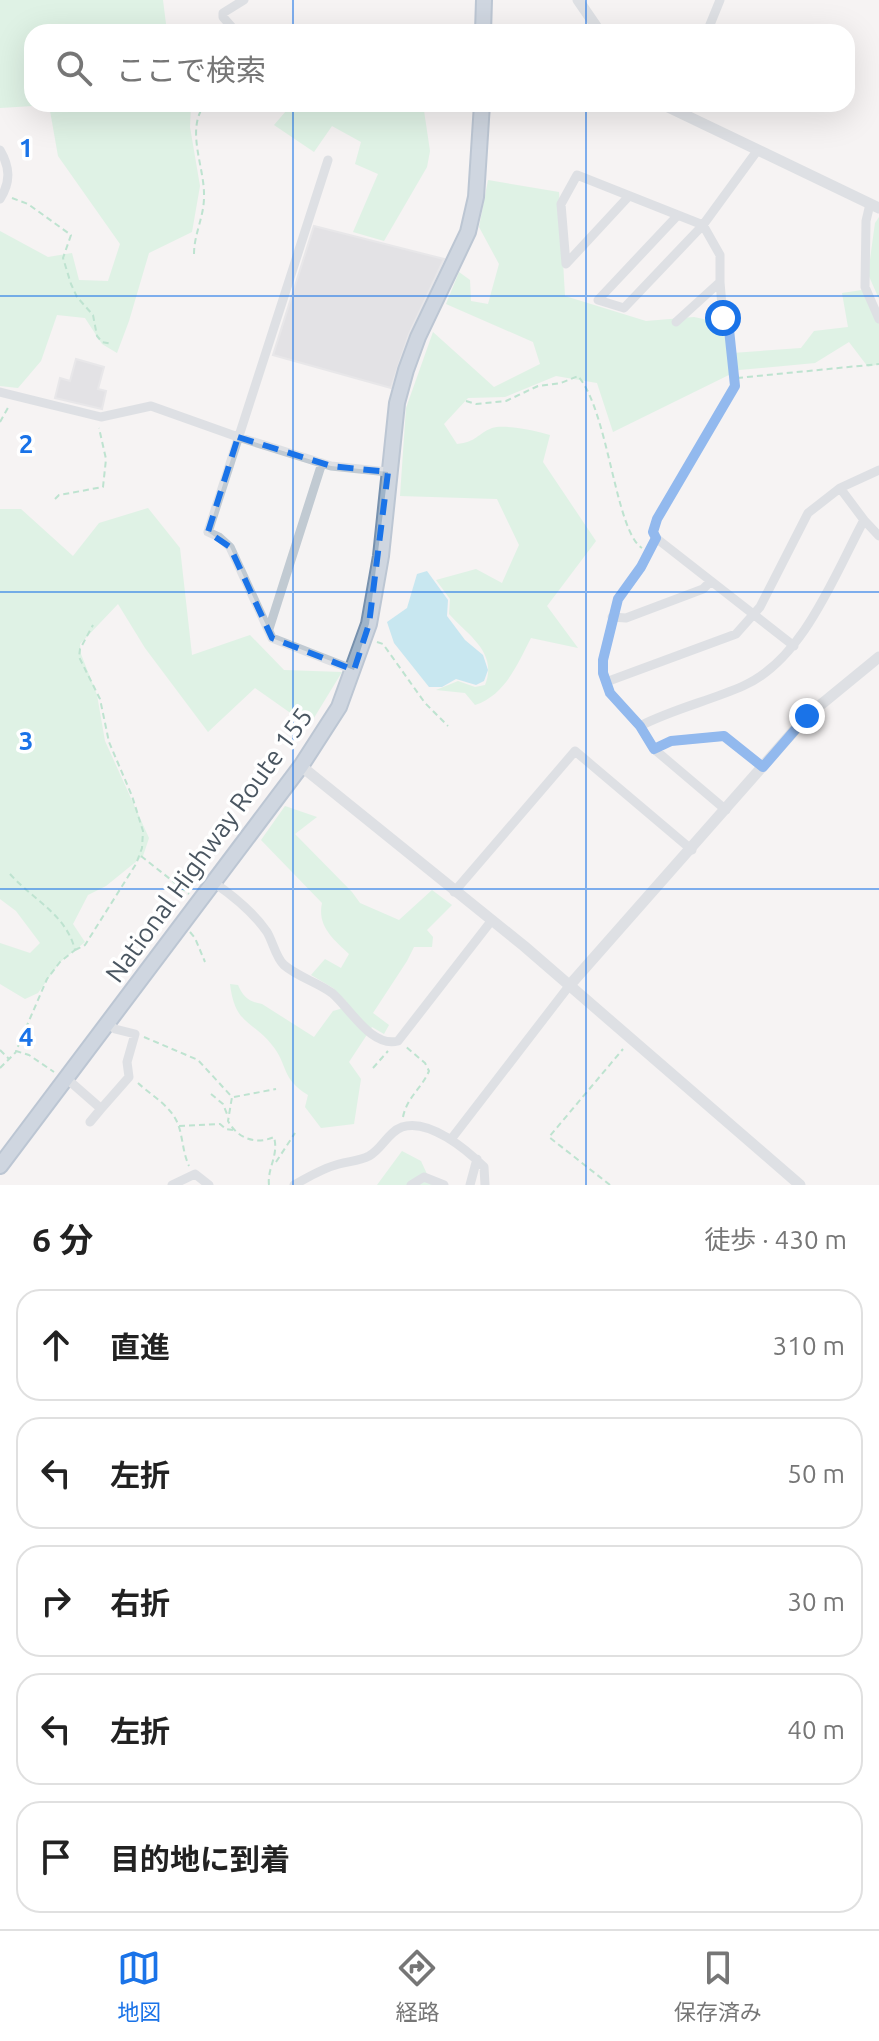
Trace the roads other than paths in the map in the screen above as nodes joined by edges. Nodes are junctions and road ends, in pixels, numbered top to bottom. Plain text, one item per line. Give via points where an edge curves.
1 (244, 0) edge
2 (484, 0) edge
3 (578, 0) edge
4 (720, 0) edge
5 (229, 24) edge
6 (483, 24) edge
7 (594, 24) edge
8 (710, 24) edge
9 (481, 112) edge
10 (686, 112) edge
11 (0, 150) edge
12 (757, 151) junction
13 (328, 160) dead end
14 (629, 196) junction
15 (1, 198) edge
16 (874, 206) edge
17 (678, 215) junction
18 (703, 225) junction
19 (720, 282) junction
20 (723, 318) road end
21 (879, 319) edge
22 (676, 322) dead end
23 (0, 392) edge
24 (238, 437) junction
25 (322, 463) junction
26 (879, 470) edge
27 (388, 472) junction
28 (840, 488) junction
29 (864, 520) junction
30 (879, 536) edge
31 (711, 581) junction
32 (754, 615) junction
33 (612, 617) junction
34 (269, 629) junction
35 (794, 646) junction
36 (879, 657) edge
37 (354, 670) junction
38 (606, 682) junction
39 (640, 726) junction
40 (654, 749) junction
41 (301, 766) junction
42 (763, 767) junction
43 (726, 810) junction
44 (692, 850) junction
45 (213, 882) junction
46 (454, 892) junction
47 (492, 920) junction
48 (569, 986) junction
49 (107, 1023) junction
50 (66, 1079) junction
51 (100, 1110) junction
52 (90, 1122) dead end
53 (452, 1138) junction
54 (477, 1159) junction
55 (0, 1166) edge
56 (320, 1171) junction
57 (172, 1185) edge
58 (209, 1185) edge
59 (294, 1185) edge
60 (308, 1185) edge
61 (411, 1185) edge
62 (444, 1185) edge
63 (470, 1185) edge
64 (485, 1185) edge
65 (800, 1185) edge

1 - 5 street via 223,13
2 - 6 highway
3 - 7 street
4 - 8 street
9 - 27 highway, National Highway Route 155 via 476,197 468,232 406,370
10 - 12 street
11 - 15 street via 8,171
12 - 16 street
12 - 18 street
13 - 24 street
14 - 14 street via 577,175 561,204 566,264
14 - 17 street
16 - 21 street via 866,221 865,287
17 - 18 street
17 - 18 street via 598,300 624,308
18 - 19 street via 720,255
19 - 20 street
19 - 22 street
23 - 24 street via 101,417 151,406
24 - 25 street
24 - 34 street via 208,532 230,547
25 - 27 street
25 - 34 street
26 - 28 street
27 - 37 highway, National Highway Route 155 via 381,556
28 - 29 street
28 - 32 street via 808,513
29 - 30 street
29 - 35 street
31 - 32 street
31 - 33 street via 703,589 626,618
31 - 33 street via 656,538
32 - 35 street
32 - 38 street via 736,634
33 - 38 street via 603,660
34 - 37 street via 272,638
35 - 39 street via 746,685
36 - 42 street via 814,709
37 - 41 highway, National Highway Route 155 via 339,707
38 - 39 street
39 - 40 street
40 - 42 street via 671,741 724,736
40 - 43 street
41 - 45 highway, National Highway Route 155
41 - 46 street
42 - 43 street
43 - 44 street
44 - 46 street via 575,751
44 - 48 street
45 - 47 street via 267,932 281,964 331,992 377,1037 391,1043 398,1041
45 - 49 highway, National Highway Route 155
46 - 47 street
47 - 48 street
48 - 53 street
48 - 65 street
49 - 50 highway, National Highway Route 155
49 - 51 street via 135,1034 127,1062 129,1077
50 - 51 street
50 - 55 highway, National Highway Route 155
51 - 52 street
53 - 54 street
53 - 56 street via 402,1127 369,1156
54 - 63 street
54 - 64 street via 484,1167
56 - 59 street
56 - 60 street
57 - 58 street via 193,1174
61 - 62 street via 424,1177

